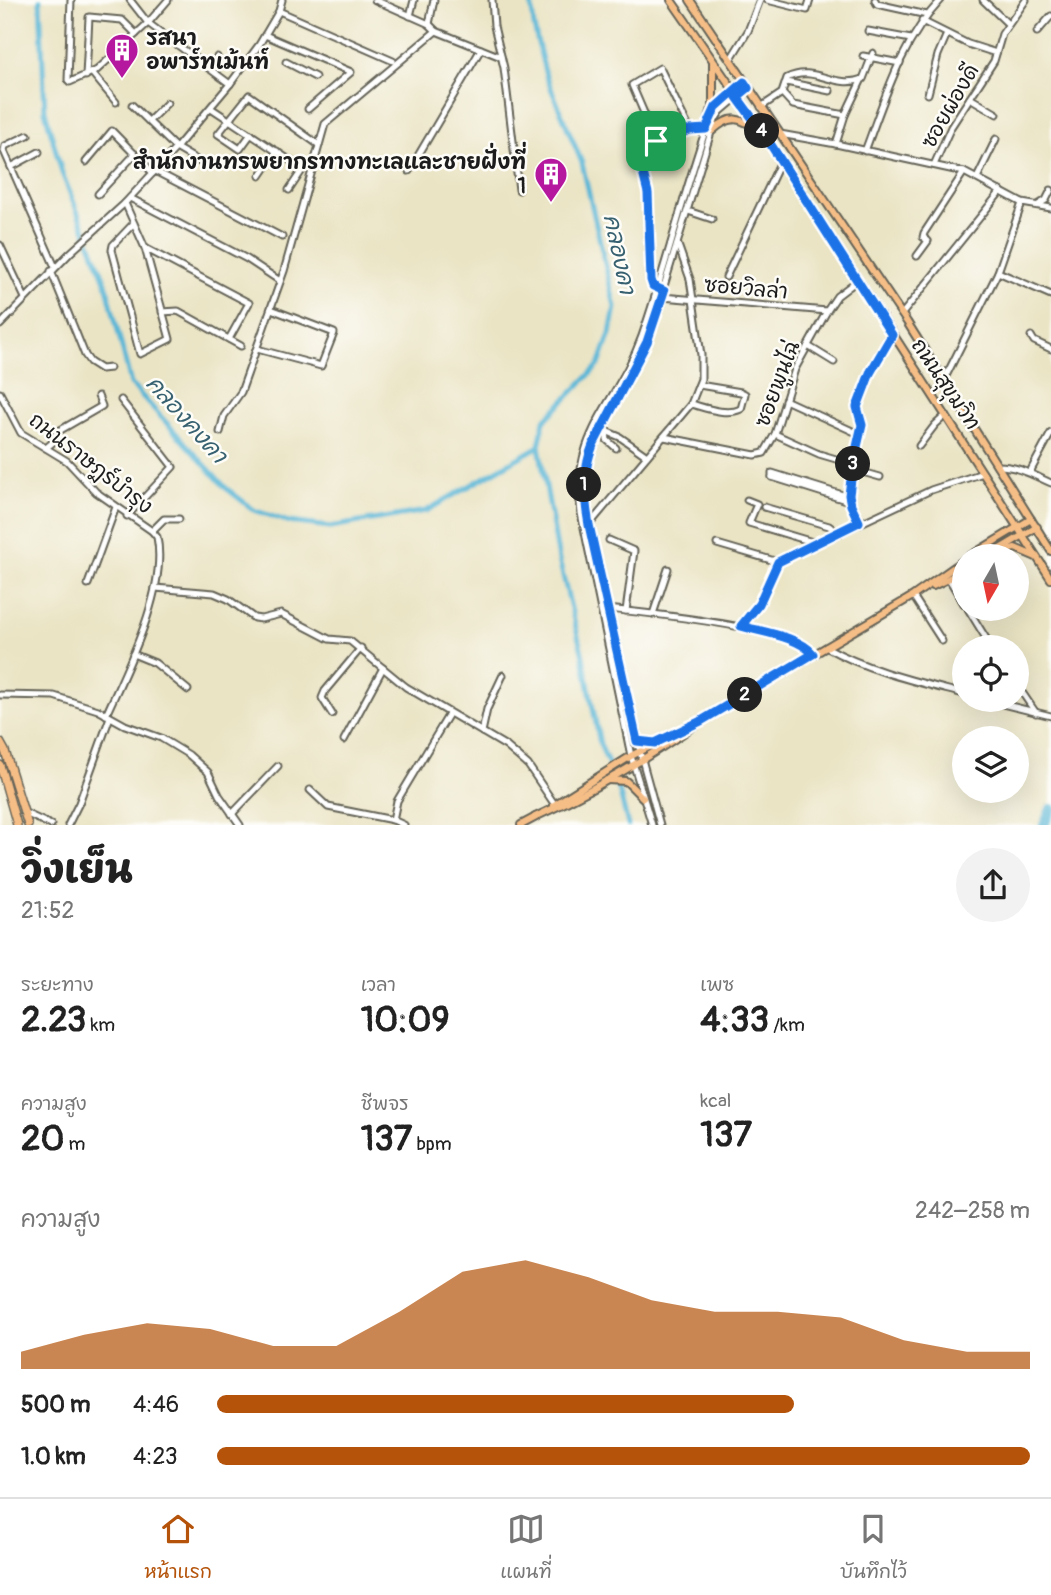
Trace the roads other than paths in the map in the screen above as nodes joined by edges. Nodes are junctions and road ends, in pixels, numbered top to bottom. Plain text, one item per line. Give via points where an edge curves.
1 (71, 0) edge
2 (130, 0) edge
3 (168, 0) edge
4 (282, 0) edge
5 (375, 0) edge
6 (414, 0) edge
7 (434, 0) edge
8 (492, 0) edge
9 (671, 0) edge
10 (690, 0) edge
11 (760, 0) edge
12 (767, 0) edge
13 (810, 0) edge
14 (875, 0) edge
15 (941, 0) edge
16 (983, 0) edge
17 (1026, 0) edge
18 (279, 11) junction
19 (927, 15) junction
20 (410, 16) junction
21 (1051, 16) edge
22 (922, 21) junction
23 (148, 23) junction
24 (429, 24) junction
25 (1008, 24) junction
26 (436, 31) junction
27 (868, 31) dead end
28 (1037, 32) dead end
29 (135, 34) junction
30 (947, 34) junction
31 (265, 35) junction
32 (911, 39) junction
33 (481, 50) junction
34 (996, 53) junction
35 (310, 55) junction
36 (872, 55) junction
37 (863, 56) dead end
38 (216, 57) dead end
39 (502, 57) junction
40 (713, 60) junction
41 (730, 60) junction
42 (393, 61) dead end
43 (286, 62) dead end
44 (900, 63) junction
45 (208, 68) junction
46 (303, 71) junction
47 (89, 74) junction
48 (315, 77) dead end
49 (863, 79) junction
50 (786, 82) junction
51 (230, 84) junction
52 (746, 85) junction
53 (830, 90) dead end
54 (782, 93) junction
55 (928, 93) dead end
56 (735, 94) junction
57 (970, 98) junction
58 (116, 102) dead end
59 (167, 103) dead end
60 (132, 105) dead end
61 (761, 107) junction
62 (211, 108) junction
63 (308, 108) dead end
64 (998, 114) dead end
65 (845, 115) junction
66 (228, 119) junction
67 (149, 121) junction
68 (690, 130) junction
69 (709, 130) junction
70 (251, 134) junction
71 (764, 134) junction
72 (780, 134) junction
73 (28, 135) dead end
74 (996, 139) dead end
75 (656, 141) junction
76 (836, 144) junction
77 (319, 145) junction
78 (176, 148) junction
79 (277, 151) junction
80 (39, 152) dead end
81 (865, 152) junction
82 (135, 154) junction
83 (780, 161) junction
84 (86, 162) dead end
85 (934, 165) junction
86 (207, 166) dead end
87 (11, 167) junction
88 (410, 171) dead end
89 (154, 172) junction
90 (964, 172) junction
91 (260, 176) dead end
92 (977, 178) junction
93 (289, 190) dead end
94 (519, 190) dead end
95 (1051, 190) edge
96 (1001, 191) junction
97 (98, 194) dead end
98 (127, 200) junction
99 (1022, 203) junction
100 (1038, 205) junction
101 (1051, 208) edge
102 (688, 212) junction
103 (712, 219) dead end
104 (134, 223) junction
105 (282, 237) dead end
106 (0, 245) edge
107 (678, 245) junction
108 (145, 248) junction
109 (918, 256) dead end
110 (53, 269) junction
111 (998, 272) junction
112 (726, 277) dead end
113 (281, 281) junction
114 (858, 281) junction
115 (661, 292) junction
116 (1051, 295) edge
117 (25, 298) junction
118 (694, 299) junction
119 (271, 309) junction
120 (827, 311) junction
121 (162, 312) junction
122 (902, 314) junction
123 (0, 325) edge
124 (892, 335) junction
125 (1031, 336) dead end
126 (229, 339) junction
127 (241, 346) dead end
128 (808, 346) junction
129 (1051, 348) edge
130 (257, 349) junction
131 (834, 362) dead end
132 (110, 368) dead end
133 (944, 380) junction
134 (699, 385) junction
135 (0, 393) edge
136 (98, 396) dead end
137 (121, 400) dead end
138 (785, 400) junction
139 (691, 404) junction
140 (946, 415) junction
141 (604, 430) junction
142 (220, 432) dead end
143 (1051, 433) edge
144 (859, 434) junction
145 (775, 435) junction
146 (664, 437) junction
147 (919, 446) dead end
148 (46, 448) junction
149 (616, 448) dead end
150 (647, 456) junction
151 (852, 466) junction
152 (998, 466) junction
153 (1030, 472) junction
154 (983, 473) junction
155 (880, 477) dead end
156 (1051, 483) edge
157 (819, 489) junction
158 (849, 499) junction
159 (747, 500) dead end
160 (116, 507) junction
161 (764, 507) dead end
162 (127, 516) junction
163 (178, 519) dead end
164 (1031, 519) junction
165 (859, 522) junction
166 (589, 525) junction
167 (1018, 527) junction
168 (1037, 527) junction
169 (152, 531) junction
170 (838, 533) junction
171 (1023, 536) junction
172 (609, 540) dead end
173 (816, 543) junction
174 (717, 544) dead end
175 (990, 544) edge
176 (1010, 544) edge
177 (1051, 551) edge
178 (1029, 554) edge
179 (1038, 558) junction
180 (778, 562) junction
181 (952, 568) edge
182 (668, 569) dead end
183 (952, 577) edge
184 (949, 579) junction
185 (1051, 579) edge
186 (88, 584) dead end
187 (952, 584) edge
188 (155, 588) junction
189 (921, 590) junction
190 (913, 596) junction
191 (608, 609) junction
192 (626, 611) junction
193 (653, 614) junction
194 (741, 626) junction
195 (942, 641) dead end
196 (826, 647) junction
197 (361, 648) junction
198 (133, 654) junction
199 (813, 654) junction
200 (383, 668) junction
201 (503, 675) dead end
202 (188, 690) dead end
203 (952, 691) edge
204 (0, 695) edge
205 (1029, 703) edge
206 (1029, 711) edge
207 (1036, 713) junction
208 (332, 714) dead end
209 (449, 714) junction
210 (108, 716) junction
211 (1051, 716) edge
212 (701, 721) junction
213 (482, 732) junction
214 (344, 740) dead end
215 (637, 741) junction
216 (0, 742) edge
217 (655, 743) junction
218 (631, 756) junction
219 (641, 756) junction
220 (633, 764) junction
221 (0, 765) edge
222 (278, 766) dead end
223 (607, 780) junction
224 (310, 790) dead end
225 (643, 798) junction
226 (555, 805) junction
227 (23, 812) junction
228 (232, 814) junction
229 (535, 817) junction
230 (393, 820) junction
231 (17, 825) edge
232 (28, 825) edge
233 (51, 825) edge
234 (68, 825) edge
235 (240, 825) edge
236 (404, 825) edge
237 (521, 825) edge
238 (652, 825) edge
239 (660, 825) edge

1 - 47 street via 68,80
2 - 23 street
3 - 23 street
4 - 18 street
5 - 20 street
6 - 20 street
7 - 24 street
8 - 39 street
9 - 40 main road, ถนนสุขุมวิท
10 - 41 main road, ถนนสุขุมวิท
11 - 41 street
12 - 13 street via 807,10
14 - 19 street
15 - 19 street
16 - 25 street
17 - 25 street, ซอยผ่องดี
18 - 31 street
18 - 42 street
19 - 22 street
20 - 24 street
21 - 28 street
22 - 30 street
22 - 32 street
23 - 29 street
23 - 45 street
24 - 26 street
25 - 34 street, ซอยผ่องดี
26 - 33 street
26 - 77 street via 329,120
27 - 32 street
29 - 47 street
29 - 47 street via 122,20 89,17
30 - 34 street
30 - 55 street
31 - 35 street
31 - 51 street
32 - 44 street
33 - 39 street
33 - 88 street
34 - 57 street, ซอยผ่องดี
35 - 46 street
35 - 63 street via 351,72
36 - 37 street
36 - 44 street
36 - 49 street
38 - 45 street
39 - 94 street
40 - 56 main road, ถนนสุขุมวิท
40 - 69 main road
41 - 52 main road, ถนนสุขุมวิท
43 - 46 street
44 - 81 street
45 - 51 street
46 - 48 street
47 - 58 street
49 - 50 street via 842,82 799,72
49 - 65 street
50 - 53 street
50 - 54 street
51 - 62 street
52 - 56 street
52 - 61 main road, ถนนสุขุมวิท
54 - 61 street
54 - 65 street via 793,105
56 - 69 street via 716,107
56 - 71 main road, ถนนสุขุมวิท
57 - 64 street
57 - 85 street, ซอยผ่องดี
59 - 67 street
60 - 67 street
61 - 72 main road, ถนนสุขุมวิท
62 - 66 street
62 - 78 street
65 - 76 street
66 - 70 street
66 - 70 street via 218,134 240,149
66 - 77 street via 249,95
67 - 78 street
68 - 69 street
68 - 75 street
68 - 75 street via 660,68 632,85
69 - 71 main road via 733,119 748,122
69 - 102 street
69 - 115 street
70 - 79 street
71 - 83 main road, ถนนสุขุมวิท
72 - 76 street
72 - 122 main road, ถนนสุขุมวิท
73 - 87 street via 5,146
74 - 92 street
75 - 115 street via 637,148 648,193 651,280
76 - 81 street
77 - 113 street
78 - 86 street
78 - 89 street
79 - 91 street
79 - 93 street via 303,169
80 - 87 street
81 - 85 street
82 - 84 street via 112,131
82 - 89 street
82 - 97 street
83 - 112 street
83 - 114 main road, ถนนสุขุมวิท
85 - 90 street
87 - 110 street
89 - 98 street
89 - 105 street
90 - 92 street
90 - 109 street via 924,233 928,241
92 - 96 street
95 - 100 street
96 - 99 street
96 - 122 street
98 - 104 street
98 - 110 street
98 - 113 street via 247,259
99 - 100 street
99 - 111 street
100 - 101 street
102 - 103 street
102 - 107 street
104 - 108 street
104 - 121 street via 112,247 140,354 170,339
106 - 117 street
107 - 115 street
107 - 118 street
108 - 121 street
108 - 126 street via 249,303
110 - 117 street
110 - 132 street via 87,359 101,369
111 - 116 street
111 - 133 street
113 - 119 street
114 - 120 street, ซอยพูนไฉ่ via 837,296
114 - 124 main road, ถนนสุขุมวิท
115 - 118 street, ซอยวิลล่า
115 - 141 street via 642,354
115 - 218 street via 590,437 578,482
117 - 123 street
118 - 120 street, ซอยวิลล่า
118 - 134 street via 701,355
119 - 130 street
119 - 130 street via 334,332 321,366
120 - 128 street, ซอยพูนไฉ่
121 - 126 street via 178,311
122 - 133 main road, ถนนสุขุมวิท
124 - 140 main road, ถนนสุขุมวิท
124 - 144 street via 857,407 862,421
125 - 129 street
126 - 127 street
128 - 131 street
128 - 138 street, ซอยพูนไฉ่
130 - 142 street
133 - 152 main road, ถนนสุขุมวิท
134 - 139 street
134 - 139 street via 745,394 741,410 724,412
135 - 148 street, ถนนราษฎร์บำรุง via 21,433
136 - 148 street via 103,406 57,432
137 - 162 street via 173,467
138 - 144 street
138 - 145 street, ซอยพูนไฉ่
139 - 146 street
140 - 147 street
140 - 154 main road, ถนนสุขุมวิท
141 - 149 street
141 - 150 street
141 - 166 street via 588,457 584,476
143 - 153 street
144 - 151 street
145 - 146 street, ซอยพูนไฉ่ via 765,452 757,455
145 - 151 street
146 - 150 street
148 - 160 street, ถนนราษฎร์บำรุง via 67,461
150 - 166 street
151 - 155 street
151 - 158 street
152 - 153 street
152 - 164 main road, ถนนสุขุมวิท
153 - 156 street
154 - 165 street
154 - 167 main road, ถนนสุขุมวิท
157 - 157 street via 772,473 772,477
157 - 158 street
158 - 165 street
159 - 173 street via 757,504 749,523
160 - 162 street, ถนนราษฎร์บำรุง
160 - 186 street
161 - 170 street via 829,526
162 - 169 street, ถนนราษฎร์บำรุง
163 - 169 street via 164,519
164 - 167 main road
164 - 168 main road, ถนนสุขุมวิท
165 - 170 street
166 - 191 street
167 - 171 main road, ถนนสุขุมวิท
167 - 175 main road
168 - 171 main road
168 - 177 main road, ถนนสุขุมวิท
169 - 188 street, ถนนราษฎร์บำรุง via 158,543
170 - 173 street
171 - 176 main road
171 - 179 main road, ถนนสุขุมวิท
172 - 192 street via 634,551
173 - 180 street
174 - 180 street
178 - 179 main road
179 - 185 main road, ถนนสุขุมวิท
180 - 194 street via 759,604
181 - 189 main road
182 - 193 street
183 - 184 main road
184 - 187 street
184 - 189 main road
188 - 197 street via 214,593 254,618 281,614 329,639 346,639
188 - 198 street, ถนนราษฎร์บำรุง
189 - 190 main road
190 - 195 street
190 - 196 main road
191 - 192 street
191 - 215 street
192 - 193 street
193 - 194 street
194 - 199 street via 798,643
196 - 199 main road
196 - 203 street via 912,681
197 - 200 street
197 - 208 street via 325,691 322,698
198 - 202 street via 149,659
198 - 210 street, ถนนราษฎร์บำรุง
199 - 212 main road
200 - 209 street
200 - 214 street
201 - 213 street
204 - 210 street via 54,696
205 - 207 street
206 - 207 street
207 - 211 street
209 - 213 street
209 - 230 street via 397,801
210 - 228 street via 162,738 189,755 208,772
210 - 234 street, ถนนราษฎร์บำรุง
212 - 217 main road
212 - 219 main road
213 - 226 street via 523,759
215 - 217 main road
215 - 219 street
216 - 227 highway
217 - 219 main road
218 - 219 main road
218 - 220 street
218 - 226 main road
219 - 220 main road
219 - 239 street
220 - 223 main road
220 - 225 street
221 - 231 highway
222 - 228 street
223 - 225 main road via 630,783
223 - 229 main road
224 - 230 street via 327,807
225 - 238 street
226 - 229 main road
227 - 232 highway
227 - 233 street
228 - 235 street
229 - 237 main road
230 - 236 street

